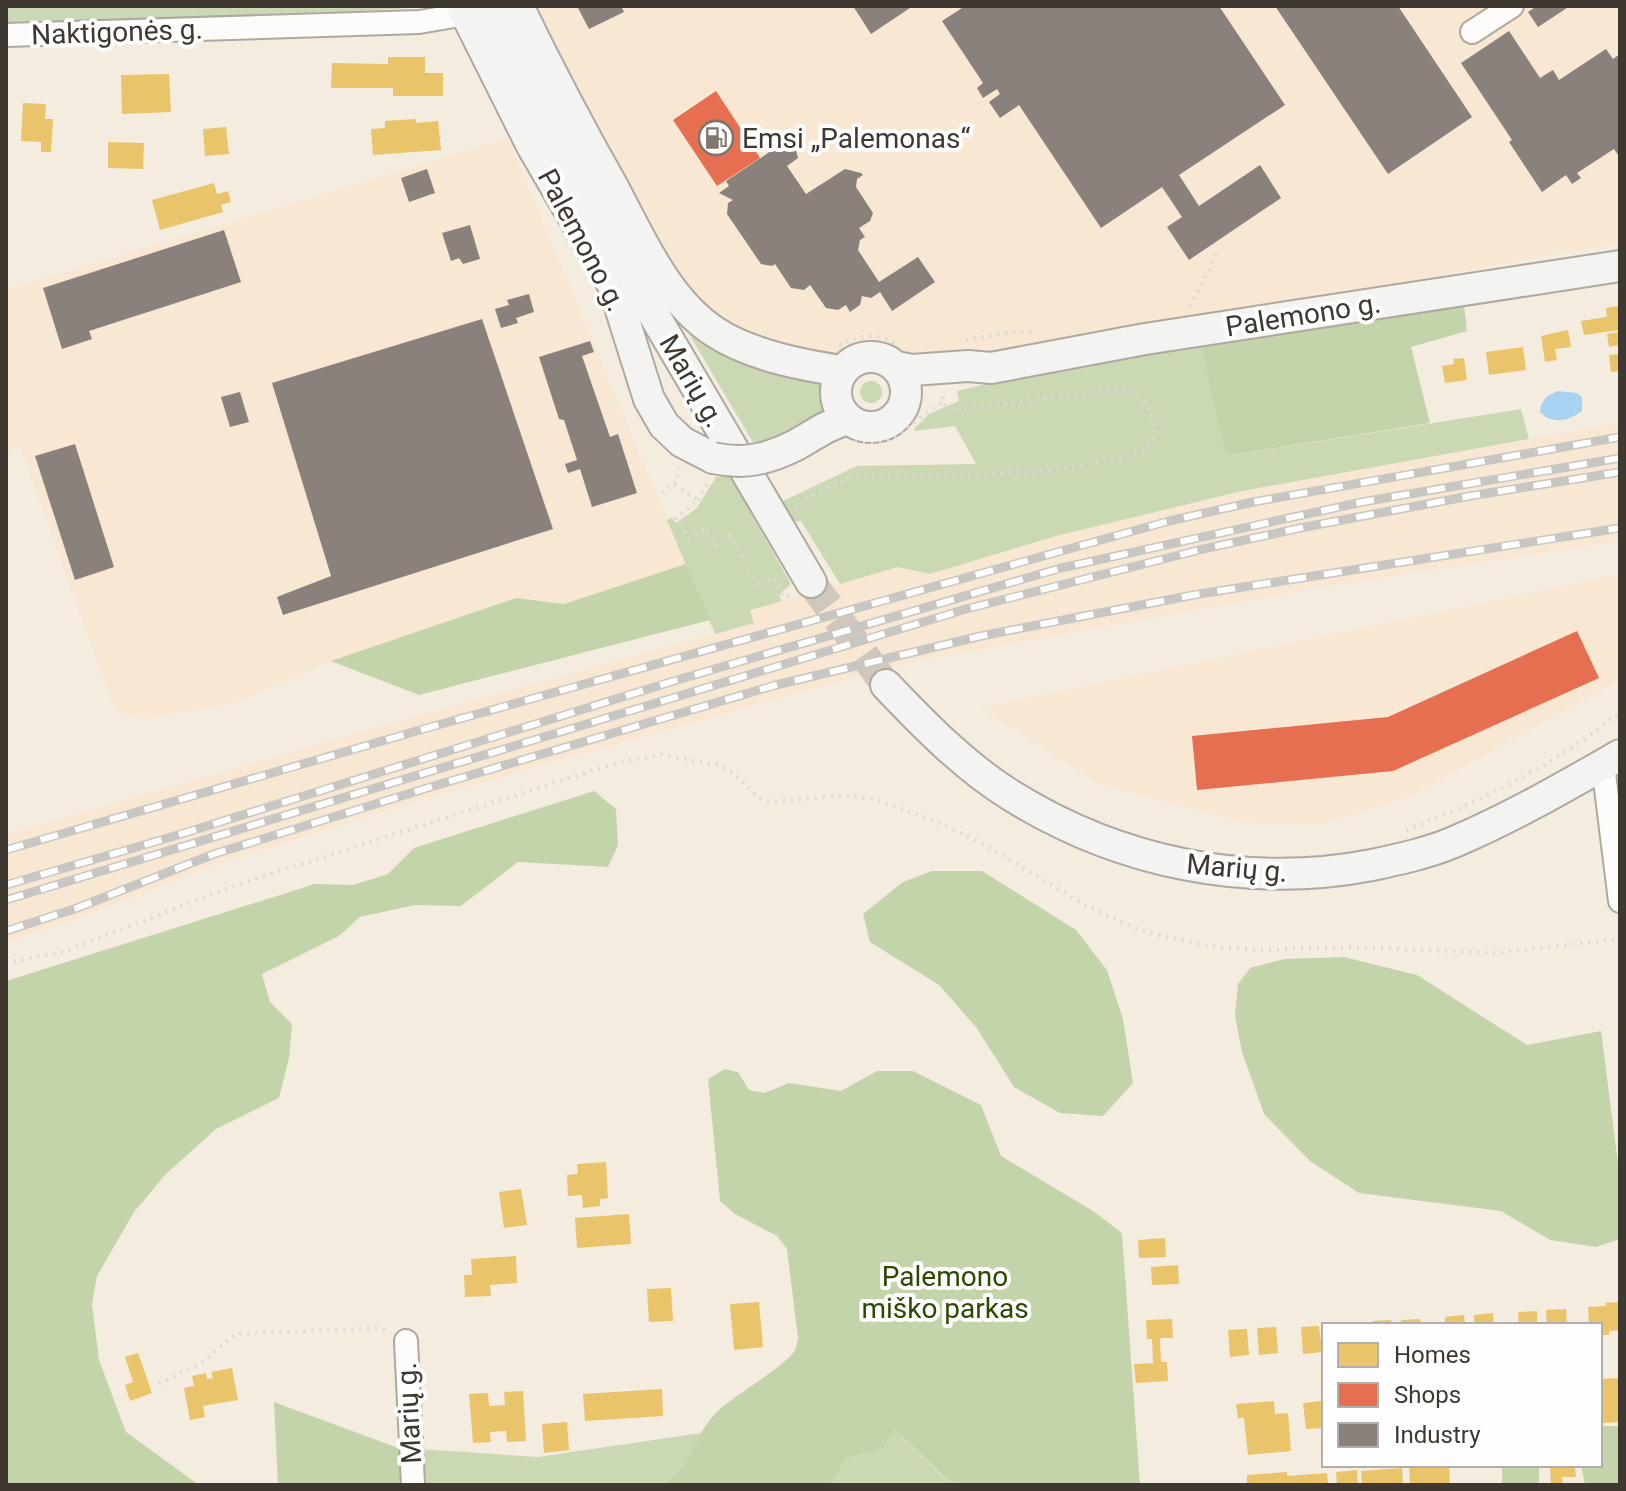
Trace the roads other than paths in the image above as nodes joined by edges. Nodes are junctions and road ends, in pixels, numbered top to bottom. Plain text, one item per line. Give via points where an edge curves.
1 (518, 6) edge
2 (1512, 6) edge
3 (473, 9) edge
4 (1472, 32) dead end
5 (6, 35) edge
6 (1620, 266) edge
7 (899, 357) junction
8 (838, 360) junction
9 (986, 368) junction
10 (906, 398) junction
11 (846, 419) junction
12 (801, 588) tunnel mouth
13 (886, 685) tunnel mouth
14 (1611, 760) edge
15 (1620, 901) edge
16 (406, 1341) road end
17 (413, 1485) edge

1 - 8 street, Palemono g. via 636,231 694,316 734,343 815,368
2 - 4 street
3 - 5 street, Naktigonės g. via 419,22
3 - 11 street, Palemono g., bridge via 532,146 613,285 649,399 664,425 682,442 732,462 771,457
3 - 12 street, Marių g. via 630,273
6 - 9 street, Palemono g.
7 - 8 street, Palemono g.
7 - 9 street, Palemono g. via 912,370
7 - 10 street
8 - 11 street via 835,396
9 - 10 street, Palemono g. via 970,379
10 - 11 street via 894,420 882,426 870,428
13 - 14 street, Marių g. via 926,727 1011,796 1134,854 1208,870 1271,875 1339,871 1401,859 1452,843
14 - 15 street
16 - 17 street, Marių g.

